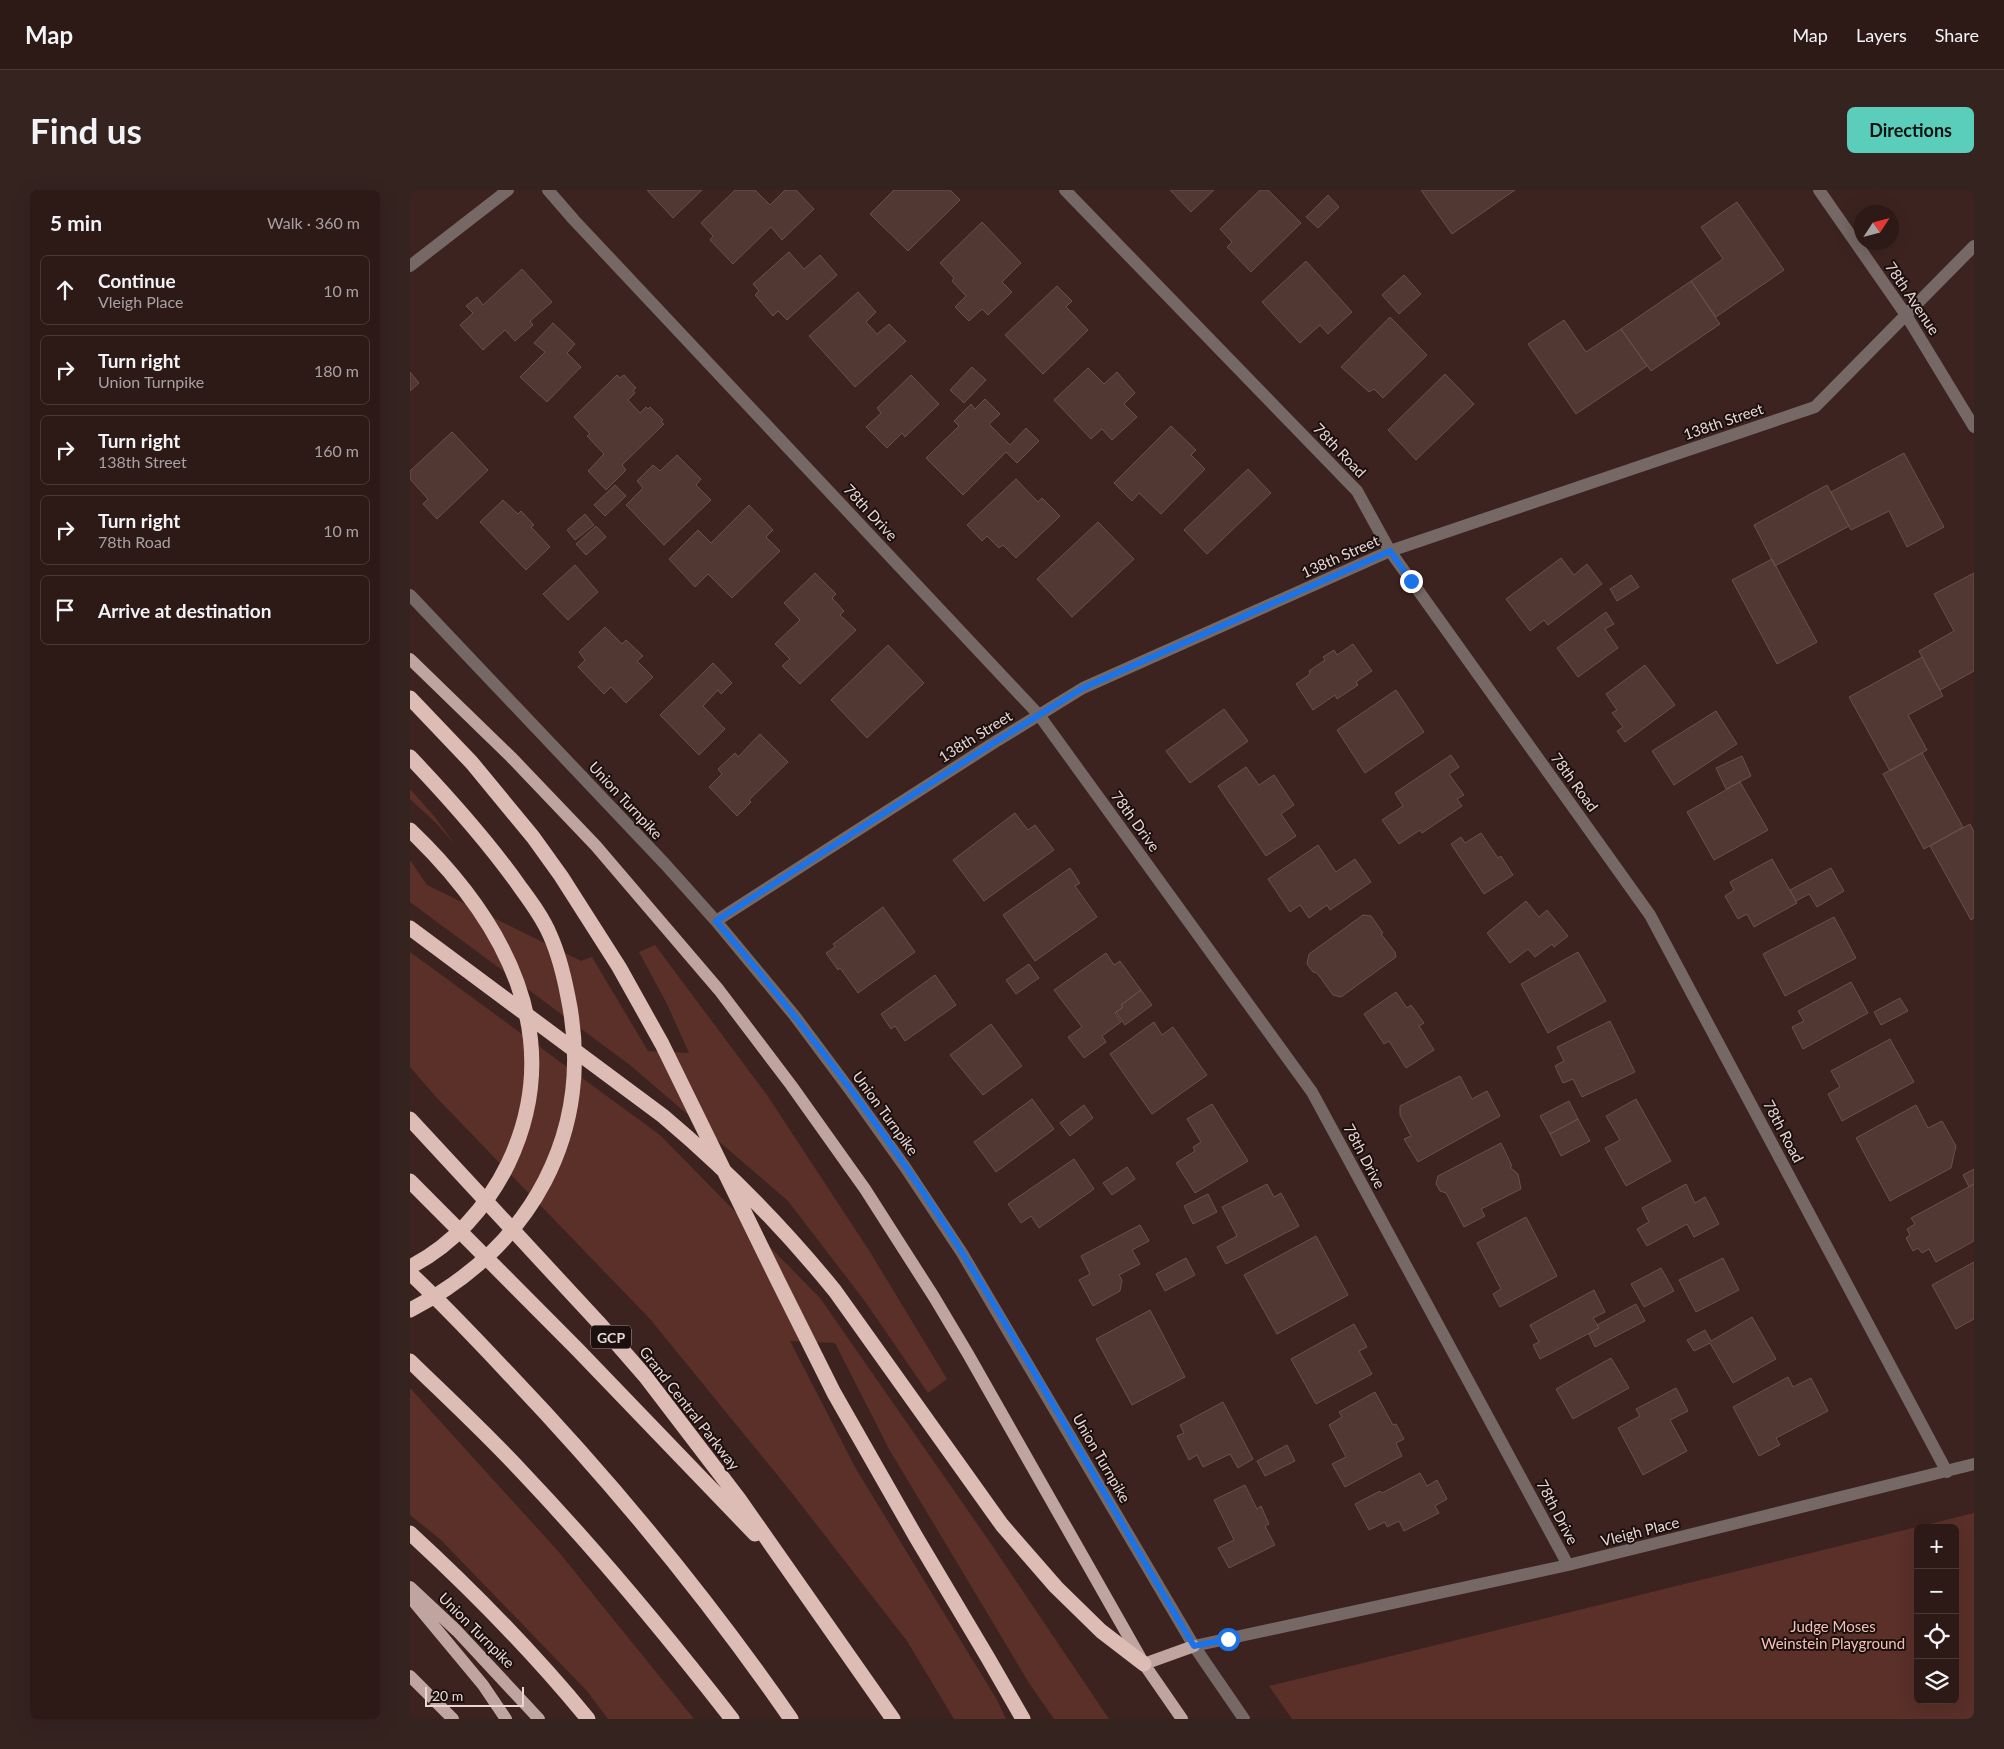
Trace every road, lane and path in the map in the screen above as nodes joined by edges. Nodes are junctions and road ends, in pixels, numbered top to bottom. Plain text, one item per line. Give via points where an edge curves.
1 (508, 190) edge
2 (548, 190) edge
3 (1064, 190) edge
4 (1819, 190) edge
5 (1974, 246) edge
6 (410, 266) edge
7 (1906, 315) junction
8 (1974, 427) edge
9 (1390, 551) junction
10 (410, 595) edge
11 (410, 659) edge
12 (410, 698) edge
13 (1039, 715) junction
14 (410, 757) edge
15 (410, 830) edge
16 (716, 921) junction
17 (410, 928) edge
18 (410, 1119) edge
19 (410, 1181) edge
20 (410, 1267) edge
21 (410, 1273) edge
22 (410, 1310) edge
23 (410, 1361) edge
24 (1974, 1464) edge
25 (1947, 1472) junction
26 (410, 1533) edge
27 (1568, 1565) junction
28 (792, 1573) junction
29 (410, 1587) edge
30 (410, 1597) edge
31 (1194, 1646) junction
32 (1144, 1664) junction
33 (410, 1676) edge
34 (453, 1719) edge
35 (506, 1719) edge
36 (539, 1719) edge
37 (588, 1719) edge
38 (732, 1719) edge
39 (791, 1719) edge
40 (893, 1719) edge
41 (1023, 1719) edge
42 (1182, 1719) edge
43 (1244, 1719) edge

1 - 6 street
2 - 13 street, 78th Drive
3 - 9 street, 78th Road via 1357,491
4 - 7 street, 78th Avenue
5 - 7 street, 138th Street
7 - 8 street, 78th Avenue
7 - 9 street, 138th Street via 1815,407
9 - 13 street, 138th Street via 1083,688
9 - 25 street, 78th Road via 1650,915
10 - 16 street, Union Turnpike
11 - 32 main road via 596,846 719,990 791,1085 864,1189 934,1298
12 - 41 highway via 504,801 561,876 619,967 662,1044 804,1334 865,1448
13 - 16 street, 138th Street
13 - 27 street, 78th Drive via 1312,1092
14 - 22 highway via 496,855 550,934 565,981 574,1038 572,1098 554,1163 541,1191 504,1241 458,1282
15 - 20 highway via 454,876 494,934 521,994 533,1054 532,1084 525,1118 515,1149 488,1200 453,1238
16 - 31 street, Union Turnpike via 794,1015 952,1237
17 - 32 highway via 663,1116 752,1197 835,1291 1002,1525 1056,1587 1101,1631
18 - 28 highway, Grand Central Parkway / GCP via 644,1376
19 - 28 highway
21 - 39 highway via 532,1398 616,1492 717,1616
23 - 38 highway via 573,1527
24 - 25 street, Vleigh Place
25 - 27 street, Vleigh Place
26 - 37 highway via 494,1614
27 - 31 street, Vleigh Place
28 - 40 highway, Grand Central Parkway / GCP
29 - 36 main road, Union Turnpike via 458,1631
30 - 35 main road via 483,1685
31 - 32 main road
31 - 43 street, Union Turnpike
32 - 42 main road
33 - 34 main road

